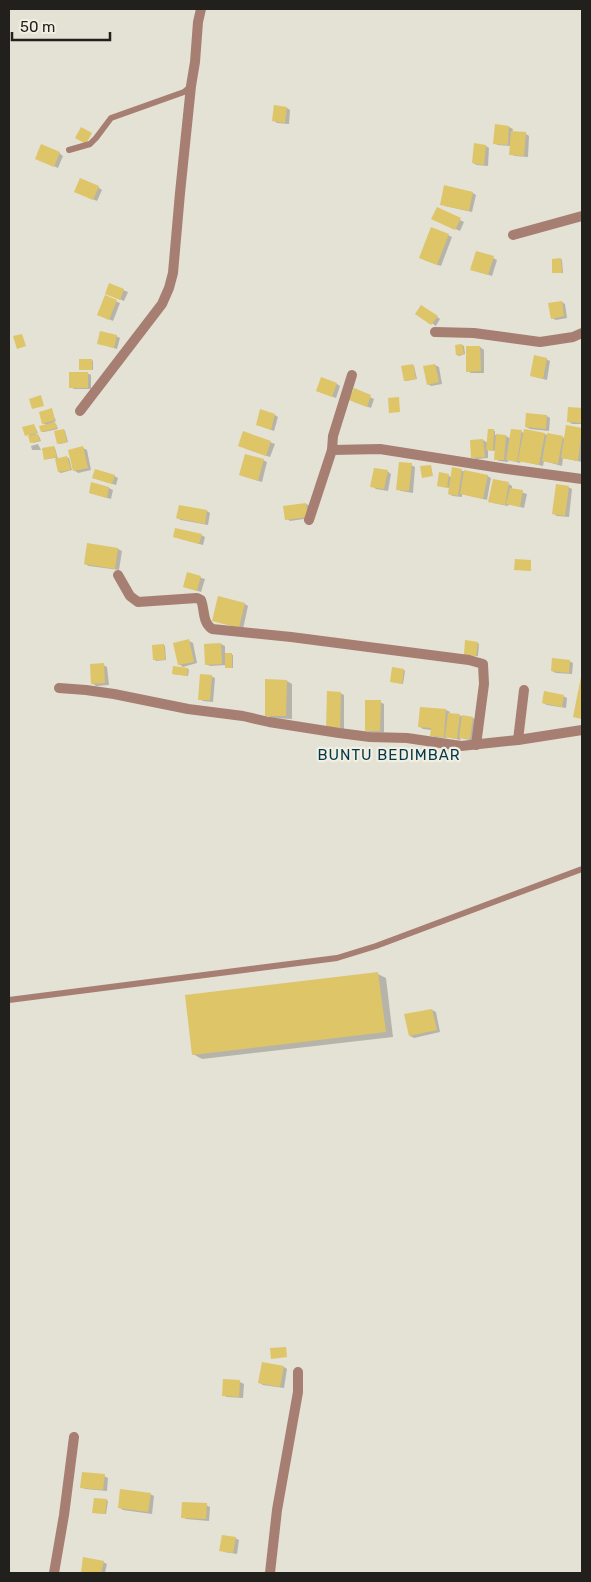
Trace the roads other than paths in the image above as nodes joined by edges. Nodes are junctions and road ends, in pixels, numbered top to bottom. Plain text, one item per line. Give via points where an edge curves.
1 (201, 9) edge
2 (191, 86) junction
3 (70, 150) dead end
4 (582, 216) edge
5 (513, 235) dead end
6 (435, 332) dead end
7 (582, 333) edge
8 (352, 375) dead end
9 (80, 411) dead end
10 (332, 450) junction
11 (582, 479) edge
12 (309, 520) dead end
13 (118, 575) dead end
14 (59, 688) dead end
15 (524, 690) dead end
16 (582, 730) edge
17 (518, 740) junction
18 (476, 745) junction
19 (582, 868) edge
20 (9, 1000) edge
21 (298, 1372) dead end
22 (74, 1437) dead end
23 (54, 1573) edge
24 (270, 1573) edge

1 - 2 street
2 - 3 lane via 184,92 110,118 90,144
2 - 9 street via 169,288 162,304
4 - 5 street
6 - 7 street via 474,333 540,342
8 - 10 street via 333,436
10 - 11 street via 380,449
10 - 12 street
13 - 18 street via 130,596 138,602 201,600 204,618 212,629 483,664 484,684
14 - 18 street via 114,694 338,733
15 - 17 street
16 - 17 street
17 - 18 street
19 - 20 lane via 337,958
21 - 24 street via 298,1392 277,1510
22 - 23 street

